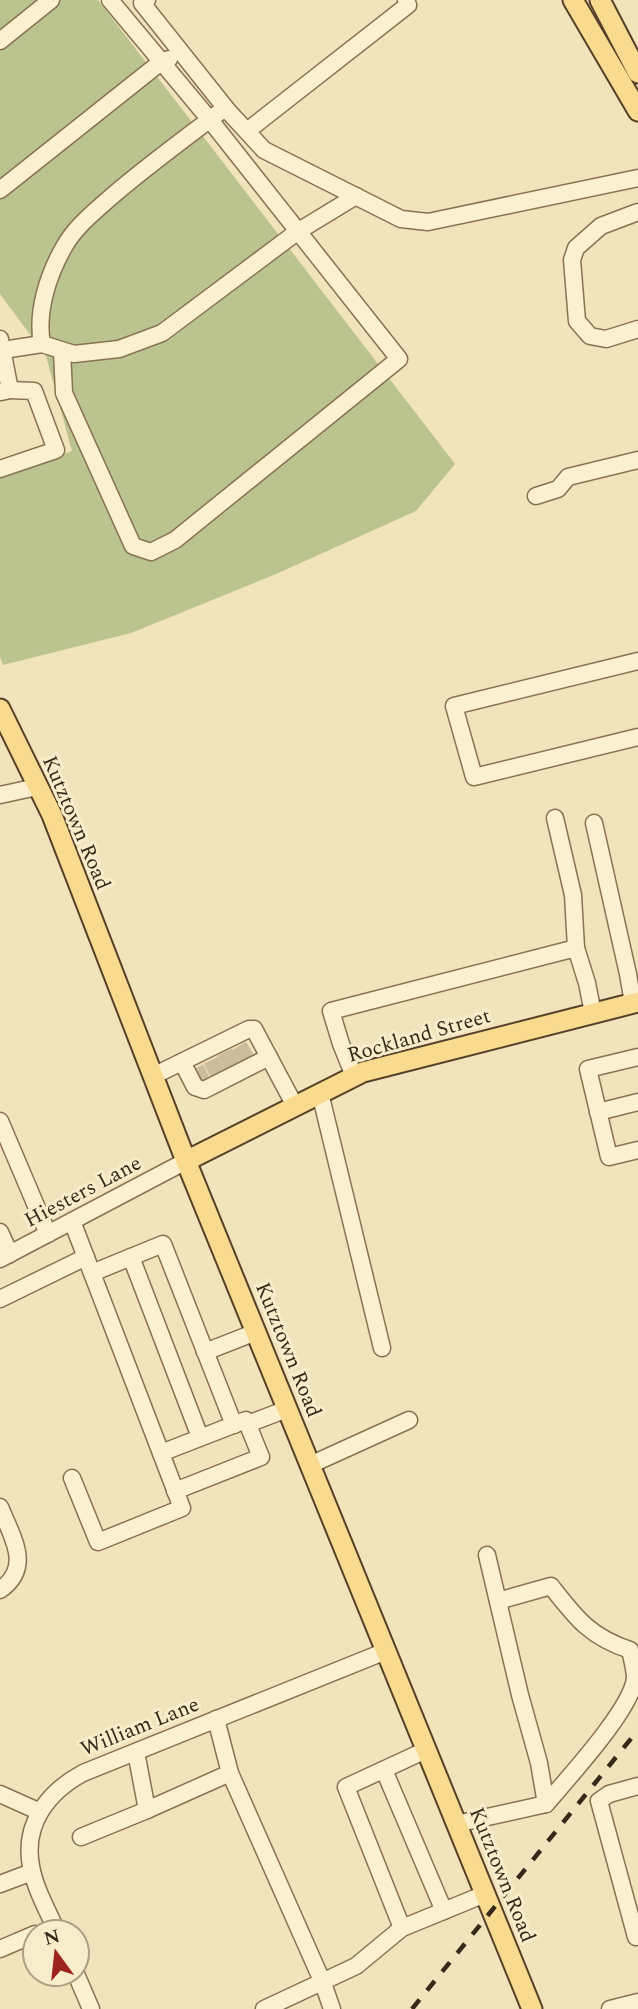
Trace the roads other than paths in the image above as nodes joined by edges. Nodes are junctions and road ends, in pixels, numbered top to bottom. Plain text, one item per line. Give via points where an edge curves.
1 (51, 0) edge
2 (110, 0) edge
3 (406, 0) edge
4 (573, 0) edge
5 (600, 0) edge
6 (145, 2) edge
7 (0, 41) edge
8 (183, 55) junction
9 (161, 62) junction
10 (638, 73) edge
11 (225, 108) junction
12 (638, 111) edge
13 (210, 120) junction
14 (247, 131) junction
15 (638, 178) edge
16 (0, 190) edge
17 (356, 196) junction
18 (638, 212) edge
19 (297, 232) junction
20 (638, 329) edge
21 (42, 344) junction
22 (2, 345) edge
23 (62, 351) junction
24 (5, 391) edge
25 (638, 460) edge
26 (0, 468) edge
27 (536, 496) dead end
28 (638, 662) edge
29 (0, 709) edge
30 (638, 737) edge
31 (37, 786) junction
32 (0, 795) edge
33 (555, 818) dead end
34 (594, 823) dead end
35 (576, 948) junction
36 (633, 973) edge
37 (635, 1003) edge
38 (593, 1013) junction
39 (269, 1057) junction
40 (638, 1057) edge
41 (219, 1063) junction
42 (153, 1076) junction
43 (354, 1076) junction
44 (320, 1093) junction
45 (638, 1102) edge
46 (295, 1106) junction
47 (598, 1112) junction
48 (0, 1121) edge
49 (638, 1150) edge
50 (186, 1161) junction
51 (72, 1221) junction
52 (0, 1232) edge
53 (48, 1234) junction
54 (5, 1257) edge
55 (86, 1257) junction
56 (131, 1257) junction
57 (92, 1273) junction
58 (0, 1299) edge
59 (256, 1332) junction
60 (382, 1348) dead end
61 (205, 1352) junction
62 (287, 1409) junction
63 (409, 1420) dead end
64 (241, 1425) junction
65 (200, 1437) junction
66 (161, 1453) junction
67 (310, 1465) junction
68 (72, 1478) dead end
69 (175, 1490) junction
70 (0, 1507) edge
71 (5, 1533) edge
72 (487, 1555) dead end
73 (0, 1590) edge
74 (498, 1601) junction
75 (386, 1651) junction
76 (216, 1719) junction
77 (426, 1750) junction
78 (136, 1752) junction
79 (384, 1770) junction
80 (230, 1773) junction
81 (638, 1786) edge
82 (0, 1794) edge
83 (546, 1804) junction
84 (146, 1810) junction
85 (38, 1811) junction
86 (456, 1824) junction
87 (80, 1837) dead end
88 (33, 1871) junction
89 (0, 1884) edge
90 (485, 1894) junction
91 (444, 1911) junction
92 (43, 1918) edge
93 (402, 1928) junction
94 (636, 1937) dead end
95 (21, 1941) edge
96 (0, 1949) edge
97 (323, 1983) junction
98 (82, 1988) edge
99 (638, 2002) edge
100 (91, 2009) edge
101 (264, 2009) edge
102 (332, 2009) edge
103 (532, 2009) edge
104 (610, 2009) edge

1 - 7 street
2 - 9 street
3 - 14 street via 408,5
4 - 12 main road
5 - 10 main road
6 - 8 street
8 - 9 street
8 - 11 street
9 - 13 street
9 - 16 street
11 - 13 street
11 - 14 street
13 - 19 street
13 - 21 street via 97,209 64,245 49,280 38,326
14 - 17 street via 264,150
15 - 17 street via 428,222 401,219
17 - 19 street
18 - 20 street via 601,226 576,248 572,260 577,321 590,336 606,339
19 - 23 street via 162,333 119,349
19 - 23 street via 399,359 175,540 151,552 133,546 90,454 64,393
21 - 22 street
21 - 23 street
22 - 24 street
24 - 26 street via 34,391 55,450
25 - 27 street via 568,477 558,489
28 - 30 street via 454,706 474,777
29 - 31 main road, Kutztown Road
31 - 32 street
31 - 42 main road, Kutztown Road
33 - 35 street via 573,895
34 - 36 street
35 - 38 street
35 - 43 street via 331,1011
36 - 37 street
37 - 38 main road, Rockland Street
38 - 43 main road, Rockland Street
39 - 41 street
39 - 41 street via 254,1029 249,1029
39 - 46 street
40 - 47 street via 588,1069
41 - 42 street
42 - 50 main road, Kutztown Road
43 - 44 main road, Rockland Street
44 - 46 main road, Rockland Street
44 - 60 street
45 - 47 street
46 - 50 main road, Rockland Street
47 - 49 street via 609,1157
48 - 53 street
50 - 51 street, Hiesters Lane
50 - 59 main road, Kutztown Road
51 - 53 street, Hiesters Lane
51 - 55 street
52 - 54 street
53 - 54 street, Hiesters Lane
55 - 57 street
55 - 58 street
56 - 57 street
56 - 61 street via 163,1244
56 - 65 street
57 - 66 street
59 - 61 street
59 - 62 main road, Kutztown Road
61 - 64 street
62 - 64 street
62 - 67 main road, Kutztown Road
63 - 67 street
64 - 65 street
64 - 69 street via 261,1457
65 - 66 street
66 - 69 street
67 - 75 main road, Kutztown Road
68 - 69 street via 98,1542 182,1508
70 - 71 street
71 - 73 street via 20,1559 13,1580
72 - 74 street
74 - 83 street
74 - 83 street via 551,1586 580,1623 630,1650 635,1678 626,1701
75 - 76 street, William Lane
75 - 77 main road, Kutztown Road
76 - 78 street, William Lane
76 - 80 street
77 - 79 street
77 - 86 main road, Kutztown Road
78 - 84 street
78 - 85 street, William Lane via 66,1782
79 - 91 street
79 - 93 street via 346,1787
80 - 84 street
80 - 97 street
81 - 94 street via 599,1801
82 - 85 street
83 - 86 street
84 - 87 street
85 - 88 street via 30,1856
86 - 90 main road, Kutztown Road
88 - 89 street
88 - 92 street
90 - 91 street
90 - 103 main road, Kutztown Road
91 - 93 street
93 - 97 street via 356,1966
95 - 96 street
97 - 101 street
97 - 102 street
98 - 100 street
99 - 104 street

